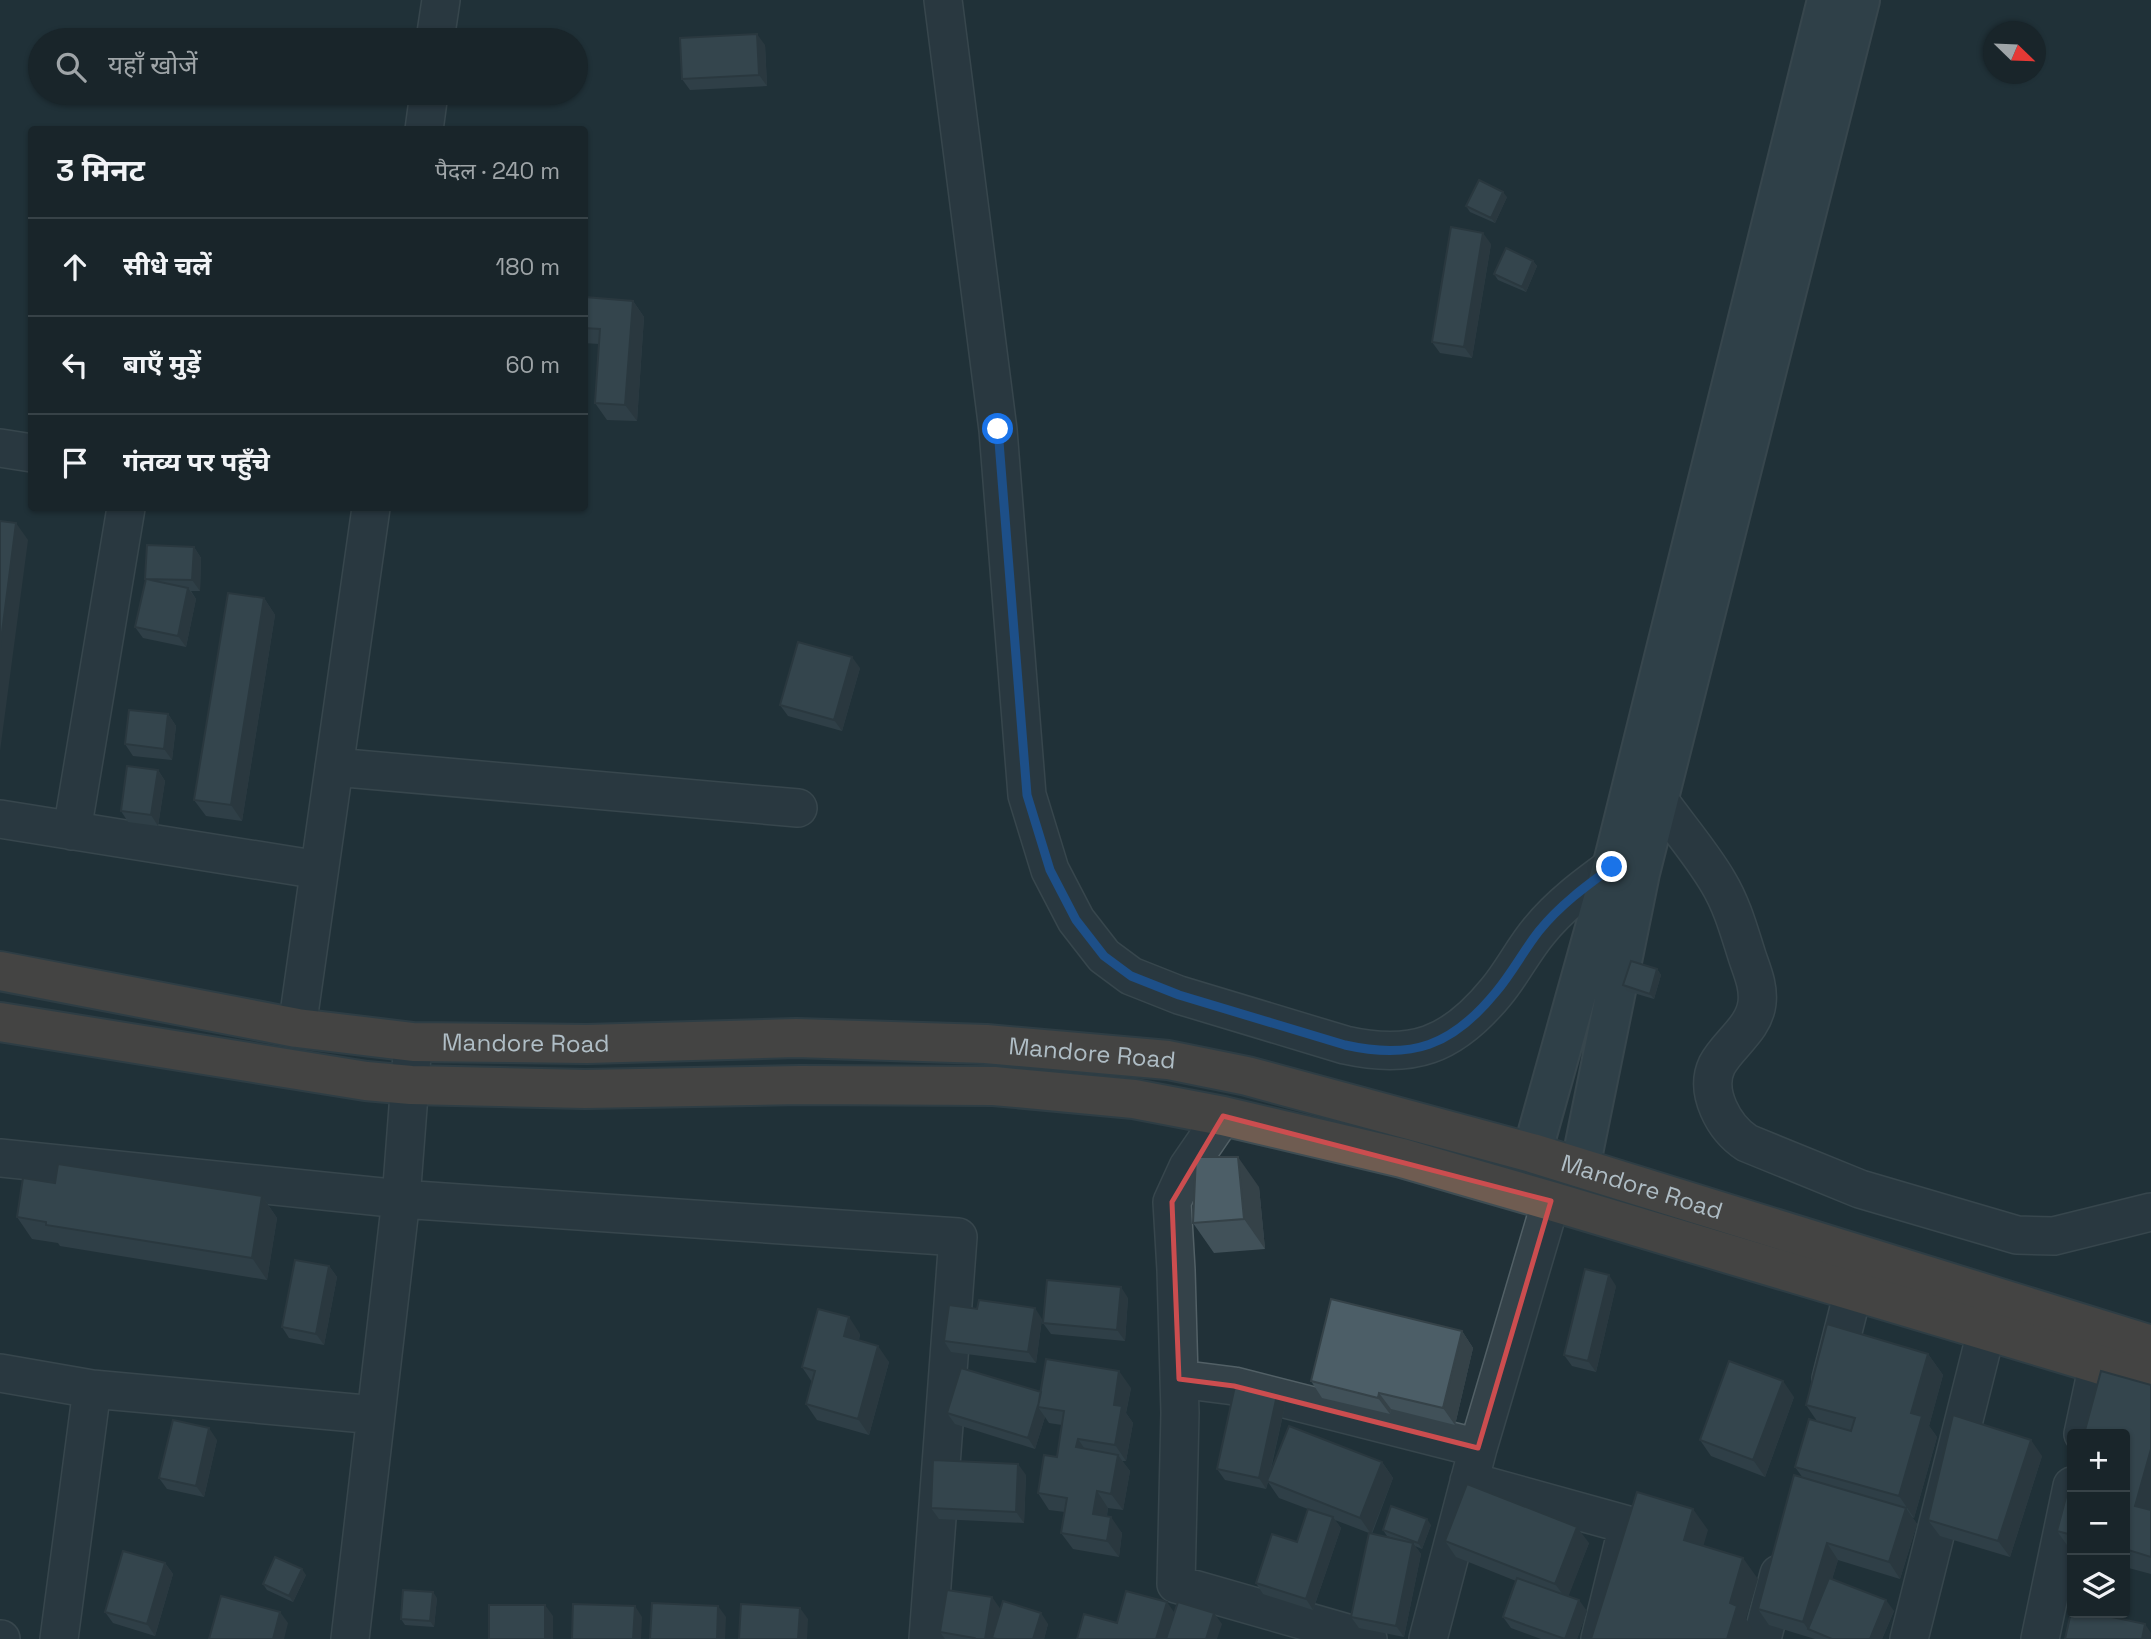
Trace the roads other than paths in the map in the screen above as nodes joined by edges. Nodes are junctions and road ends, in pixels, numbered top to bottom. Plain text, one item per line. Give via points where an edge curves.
1 (441, 0) edge
2 (943, 0) edge
3 (1827, 0) edge
4 (1860, 0) edge
5 (437, 28) edge
6 (427, 105) edge
7 (425, 126) edge
8 (0, 448) edge
9 (28, 452) edge
10 (125, 511) edge
11 (371, 511) edge
12 (334, 767) junction
13 (1659, 800) junction
14 (798, 808) dead end
15 (0, 820) edge
16 (72, 831) junction
17 (1612, 867) junction
18 (319, 870) junction
19 (1605, 954) junction
20 (0, 971) edge
21 (0, 1021) edge
22 (297, 1028) junction
23 (413, 1042) junction
24 (411, 1085) junction
25 (1223, 1115) junction
26 (1532, 1153) junction
27 (0, 1158) edge
28 (1580, 1168) junction
29 (401, 1199) junction
30 (1551, 1201) junction
31 (2151, 1212) edge
32 (1853, 1292) junction
33 (1986, 1332) junction
34 (2151, 1345) edge
35 (2098, 1364) junction
36 (0, 1373) edge
37 (1179, 1379) junction
38 (2151, 1382) edge
39 (92, 1389) junction
40 (1822, 1412) edge
41 (376, 1415) junction
42 (2084, 1429) edge
43 (1474, 1464) junction
44 (2071, 1492) edge
45 (1787, 1546) edge
46 (59, 1639) edge
47 (350, 1639) edge
48 (928, 1639) edge
49 (1368, 1639) edge
50 (1428, 1639) edge
51 (1600, 1639) edge
52 (1762, 1639) edge
53 (1909, 1639) edge
54 (2040, 1639) edge

1 - 5 street
2 - 17 street via 998,429 1027,795 1050,870 1076,920 1104,956 1131,976 1345,1045 1396,1052 1448,1037 1472,1017 1547,922
3 - 17 street
4 - 13 street
6 - 7 street
8 - 9 street
10 - 16 street
11 - 12 street
12 - 14 street
12 - 18 street
13 - 19 street via 1640,873
13 - 31 street via 1718,881 1757,985 1757,1005 1745,1031 1717,1065 1713,1082 1717,1108 1737,1136 1860,1189 2017,1235 2054,1236
15 - 16 street
16 - 18 street
17 - 19 street
18 - 22 street
19 - 26 street
19 - 28 street
20 - 22 highway, Mandore Road
21 - 24 highway, Mandore Road via 366,1082
22 - 23 highway, Mandore Road
23 - 24 street
23 - 26 highway, Mandore Road via 587,1044 796,1038 986,1044 1168,1060 1247,1076
24 - 25 highway, Mandore Road via 585,1089 994,1086 1134,1099
24 - 29 street
25 - 30 highway, Mandore Road via 1402,1158
25 - 37 street via 1171,1202
26 - 28 highway, Mandore Road
27 - 29 street
28 - 34 highway, Mandore Road
29 - 41 street
29 - 48 street via 958,1237
30 - 32 highway, Mandore Road
30 - 43 street
32 - 33 highway, Mandore Road
32 - 40 street
33 - 35 highway, Mandore Road
33 - 53 street
35 - 38 highway, Mandore Road
35 - 42 street
36 - 39 street
37 - 43 street via 1234,1386
37 - 49 street via 1176,1584
39 - 41 street
39 - 46 street
41 - 47 street
43 - 50 street
43 - 51 street via 1628,1525
44 - 54 street
45 - 52 street

